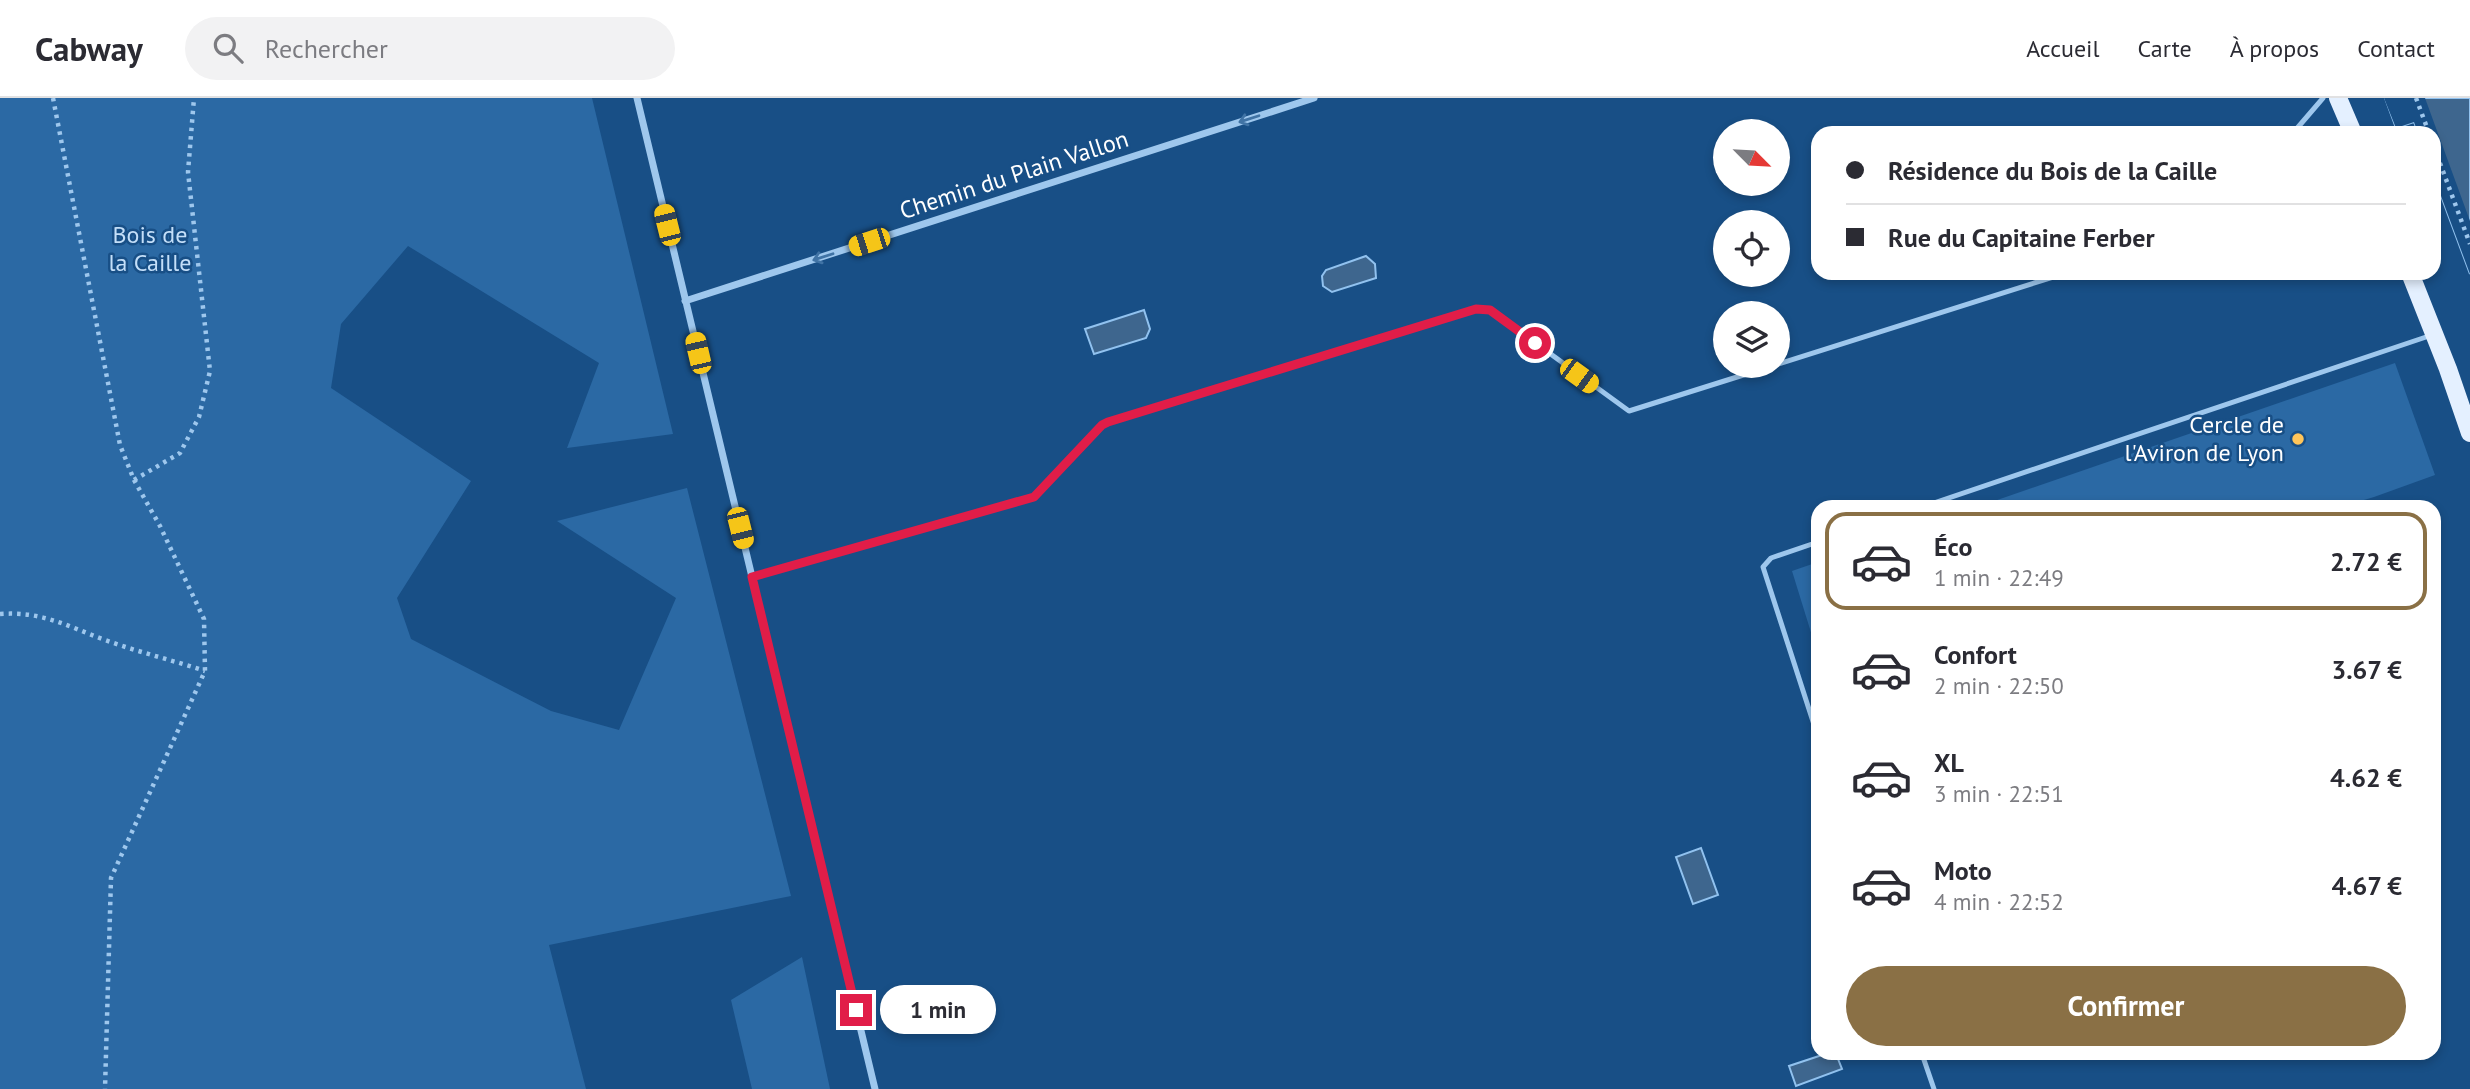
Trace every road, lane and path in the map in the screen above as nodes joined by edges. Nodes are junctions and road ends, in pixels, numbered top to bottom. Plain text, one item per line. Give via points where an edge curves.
1 (53, 98) edge
2 (194, 98) edge
3 (636, 98) edge
4 (1314, 98) edge
5 (2323, 98) edge
6 (2338, 98) edge
7 (2416, 98) edge
8 (2299, 126) edge
9 (2350, 126) edge
10 (2426, 126) edge
11 (2441, 166) edge
12 (2470, 244) edge
13 (2044, 280) edge
14 (2413, 280) edge
15 (685, 301) junction
16 (2435, 334) junction
17 (1790, 360) edge
18 (1734, 378) edge
19 (2470, 433) edge
20 (134, 480) junction
21 (1943, 500) edge
22 (1811, 543) edge
23 (752, 577) junction
24 (0, 614) edge
25 (205, 671) junction
26 (1811, 715) edge
27 (1924, 1060) edge
28 (105, 1089) edge
29 (875, 1089) edge
30 (1934, 1089) edge

1 - 20 path via 120,445
2 - 20 path via 188,172 210,371 199,417 180,453
3 - 15 street
4 -> 15 street, Chemin du Plain Vallon
5 - 8 lane
6 - 9 main road
7 - 10 path
11 - 12 path
13 - 17 lane
14 - 16 main road
15 - 23 street
16 - 19 main road
16 - 21 lane
18 - 23 lane via 1629,411 1490,310 1476,309 1108,422 1034,497
20 - 25 path via 204,619
22 - 26 lane via 1770,558 1763,567
23 - 29 street
24 - 25 path via 23,613 61,622
25 - 28 path via 111,878
27 - 30 lane

